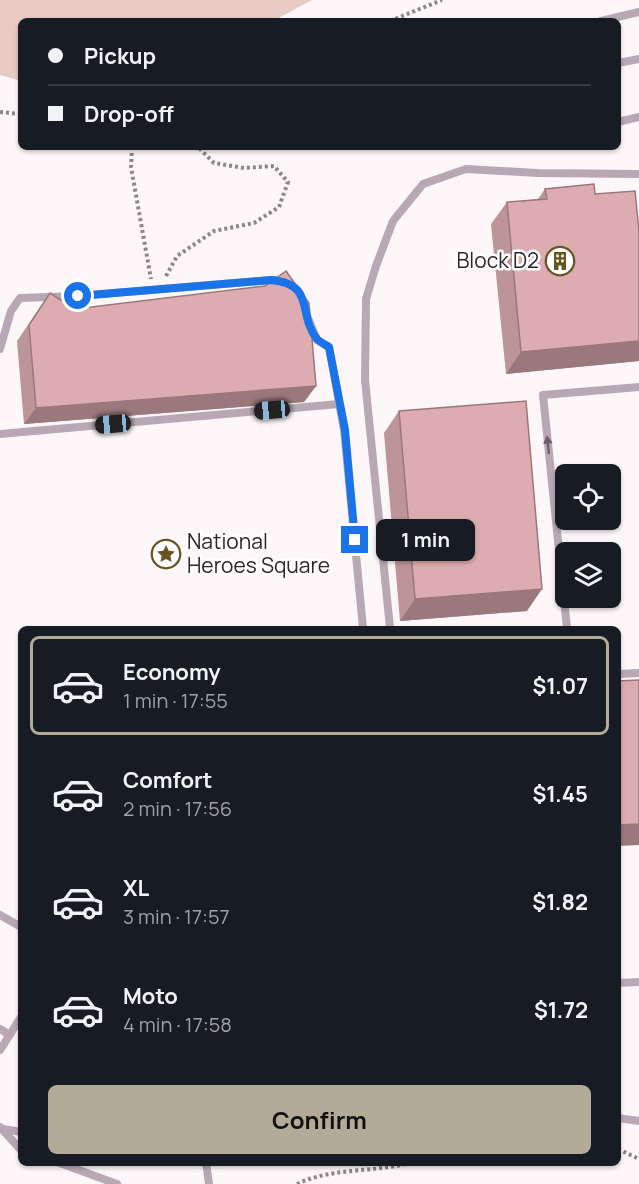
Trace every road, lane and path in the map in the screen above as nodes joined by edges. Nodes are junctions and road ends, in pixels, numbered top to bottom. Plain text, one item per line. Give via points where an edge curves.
1 (442, 0) edge
2 (639, 12) edge
3 (397, 18) edge
4 (614, 18) edge
5 (639, 58) edge
6 (621, 62) edge
7 (0, 112) edge
8 (18, 114) edge
9 (639, 117) edge
10 (621, 121) edge
11 (132, 150) edge
12 (201, 150) edge
13 (639, 174) edge
14 (294, 288) edge
15 (156, 290) junction
16 (304, 305) edge
17 (0, 349) edge
18 (639, 387) edge
19 (339, 404) junction
20 (0, 434) edge
21 (363, 626) edge
22 (390, 626) edge
23 (567, 626) edge
24 (639, 673) edge
25 (621, 675) edge
26 (0, 915) edge
27 (18, 925) edge
28 (639, 982) edge
29 (621, 983) edge
30 (18, 1022) edge
31 (0, 1029) edge
32 (10, 1035) junction
33 (0, 1050) edge
34 (621, 1118) edge
35 (639, 1121) edge
36 (1, 1128) edge
37 (18, 1131) edge
38 (18, 1147) edge
39 (621, 1150) edge
40 (639, 1159) edge
41 (68, 1166) edge
42 (206, 1166) edge
43 (399, 1166) edge
44 (117, 1184) edge
45 (209, 1184) edge
46 (297, 1184) edge

1 - 3 path
2 - 4 lane
5 - 6 lane
7 - 8 path
9 - 10 lane
11 - 15 path via 131,167
12 - 15 path via 214,163 244,168 274,166 288,182 279,207 254,224 214,231 177,256
13 - 22 lane via 466,169 423,184 393,221 366,299 365,380
14 - 15 lane via 288,282 271,280
15 - 17 lane via 20,298 11,311
16 - 19 lane via 317,340 329,347
23 -> 18 lane via 543,395
19 - 20 lane
19 - 21 lane via 345,430
24 - 25 lane
26 - 27 lane
28 - 29 lane
30 - 32 lane
31 - 32 lane
32 - 33 lane
34 - 35 lane
36 - 37 lane
36 - 38 lane
39 - 40 path
41 - 44 lane
42 - 45 lane
43 - 46 path via 332,1174

